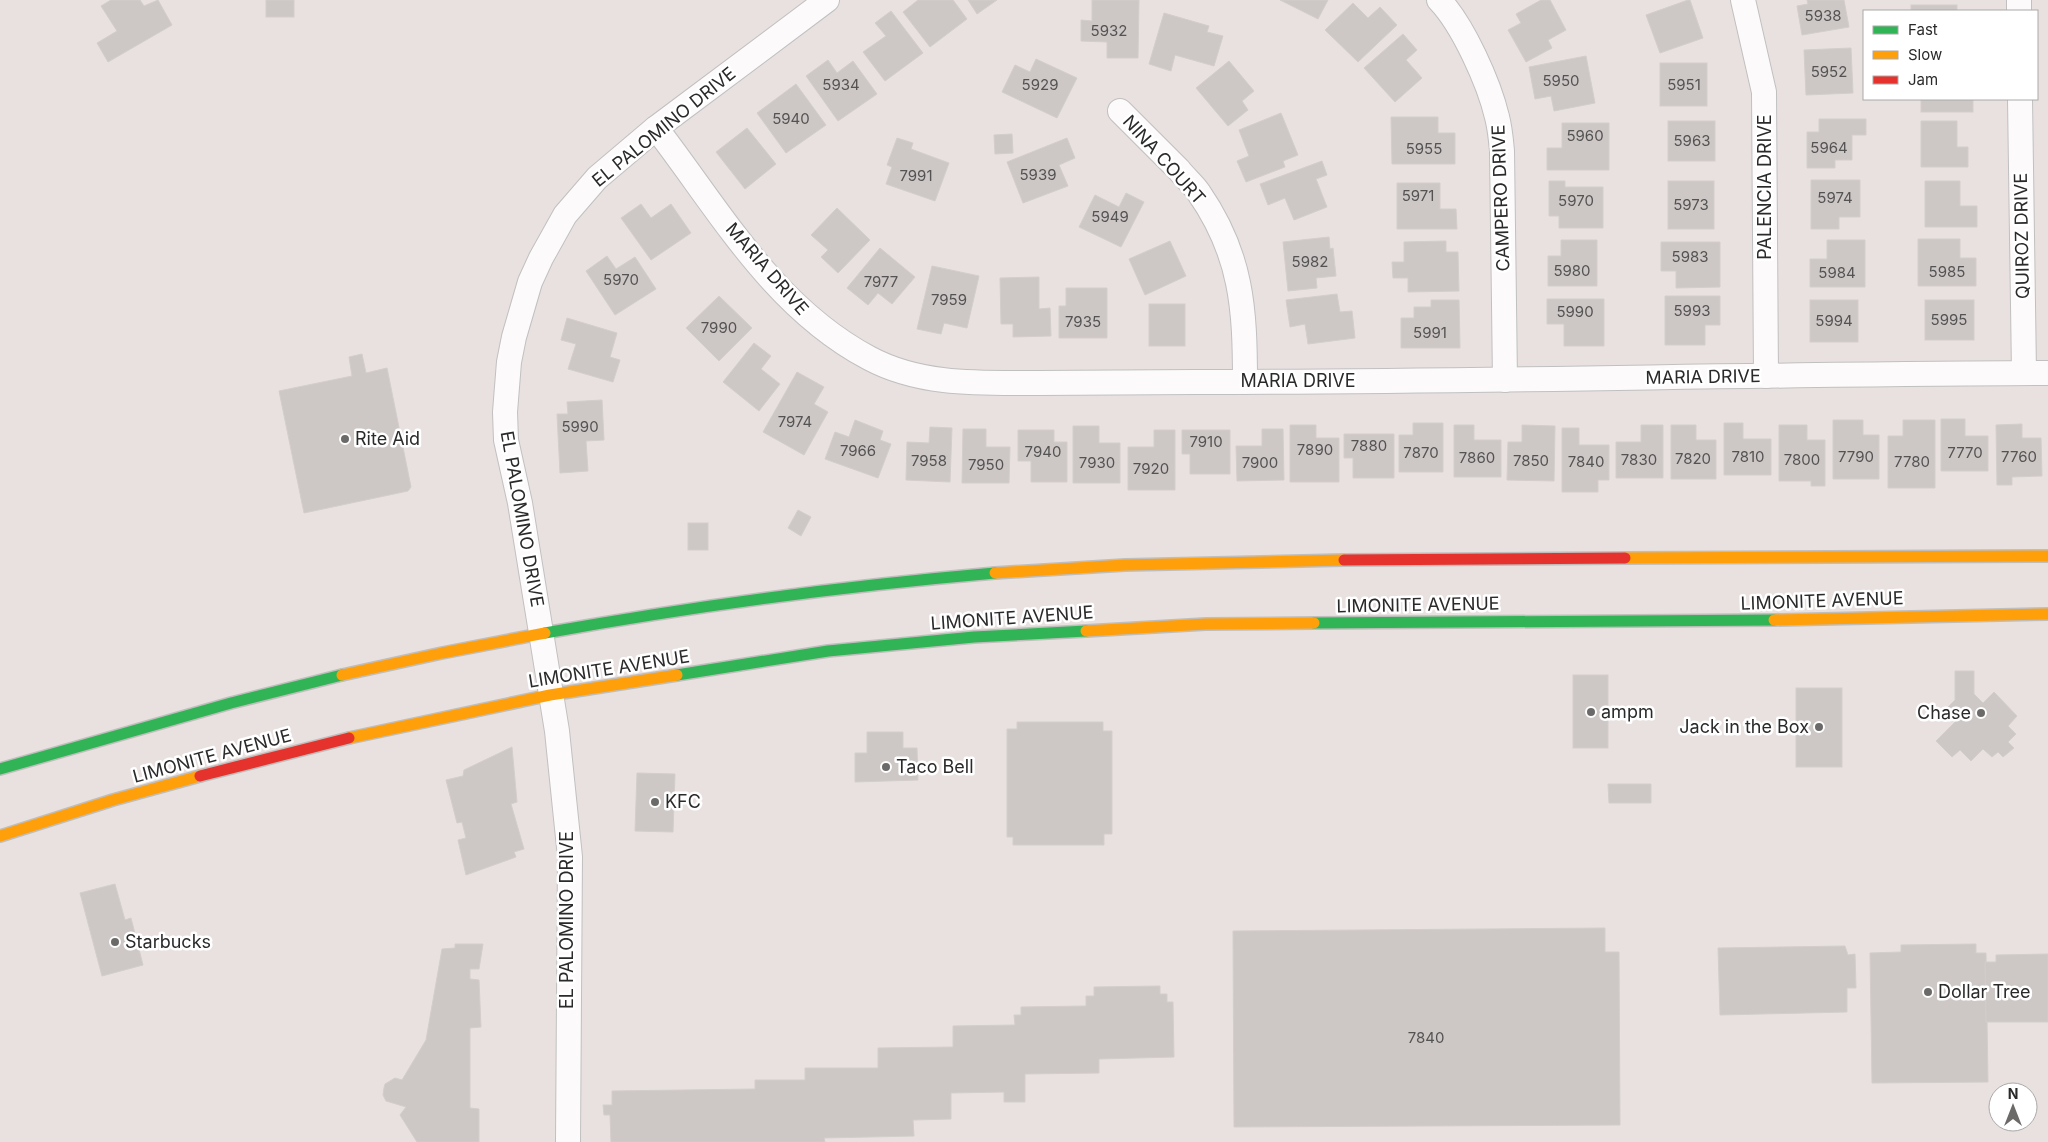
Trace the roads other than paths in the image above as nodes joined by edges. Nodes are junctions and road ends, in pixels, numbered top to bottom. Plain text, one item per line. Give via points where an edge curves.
1 (828, 0) edge
2 (1438, 0) edge
3 (1743, 0) edge
4 (2020, 100) edge
5 (1120, 110) dead end
6 (656, 128) junction
7 (2024, 373) junction
8 (2048, 373) edge
9 (1766, 376) junction
10 (1505, 380) junction
11 (1245, 382) junction
12 (2048, 556) edge
13 (2048, 614) edge
14 (541, 633) junction
15 (550, 695) junction
16 (0, 769) edge
17 (0, 836) edge
18 (568, 1142) edge

1 - 6 street, EL PALOMINO DRIVE
2 - 10 street, CAMPERO DRIVE via 1464,36 1498,118 1502,151
3 - 9 street, PALENCIA DRIVE via 1764,92
4 - 7 street, QUIROZ DRIVE
5 - 11 street, NINA COURT via 1198,192 1220,227 1235,264 1242,296
6 - 11 street, MARIA DRIVE via 748,252 786,297 834,337 870,359 911,376 949,381
6 - 14 street, EL PALOMINO DRIVE via 597,178 565,215 530,282 514,337 505,412 506,440 520,503
7 - 8 street, MARIA DRIVE
7 - 9 street, MARIA DRIVE
9 - 10 street, MARIA DRIVE
10 - 11 street, MARIA DRIVE
12 - 14 main road via 1247,560 1098,565 949,577 802,594
13 - 15 main road, LIMONITE AVENUE via 1745,622 1246,624 1115,628 974,637 828,652
14 - 15 street, EL PALOMINO DRIVE
14 - 16 main road via 369,668
15 - 17 main road, LIMONITE AVENUE via 385,729 260,760 114,800
15 - 18 street, EL PALOMINO DRIVE via 570,857

